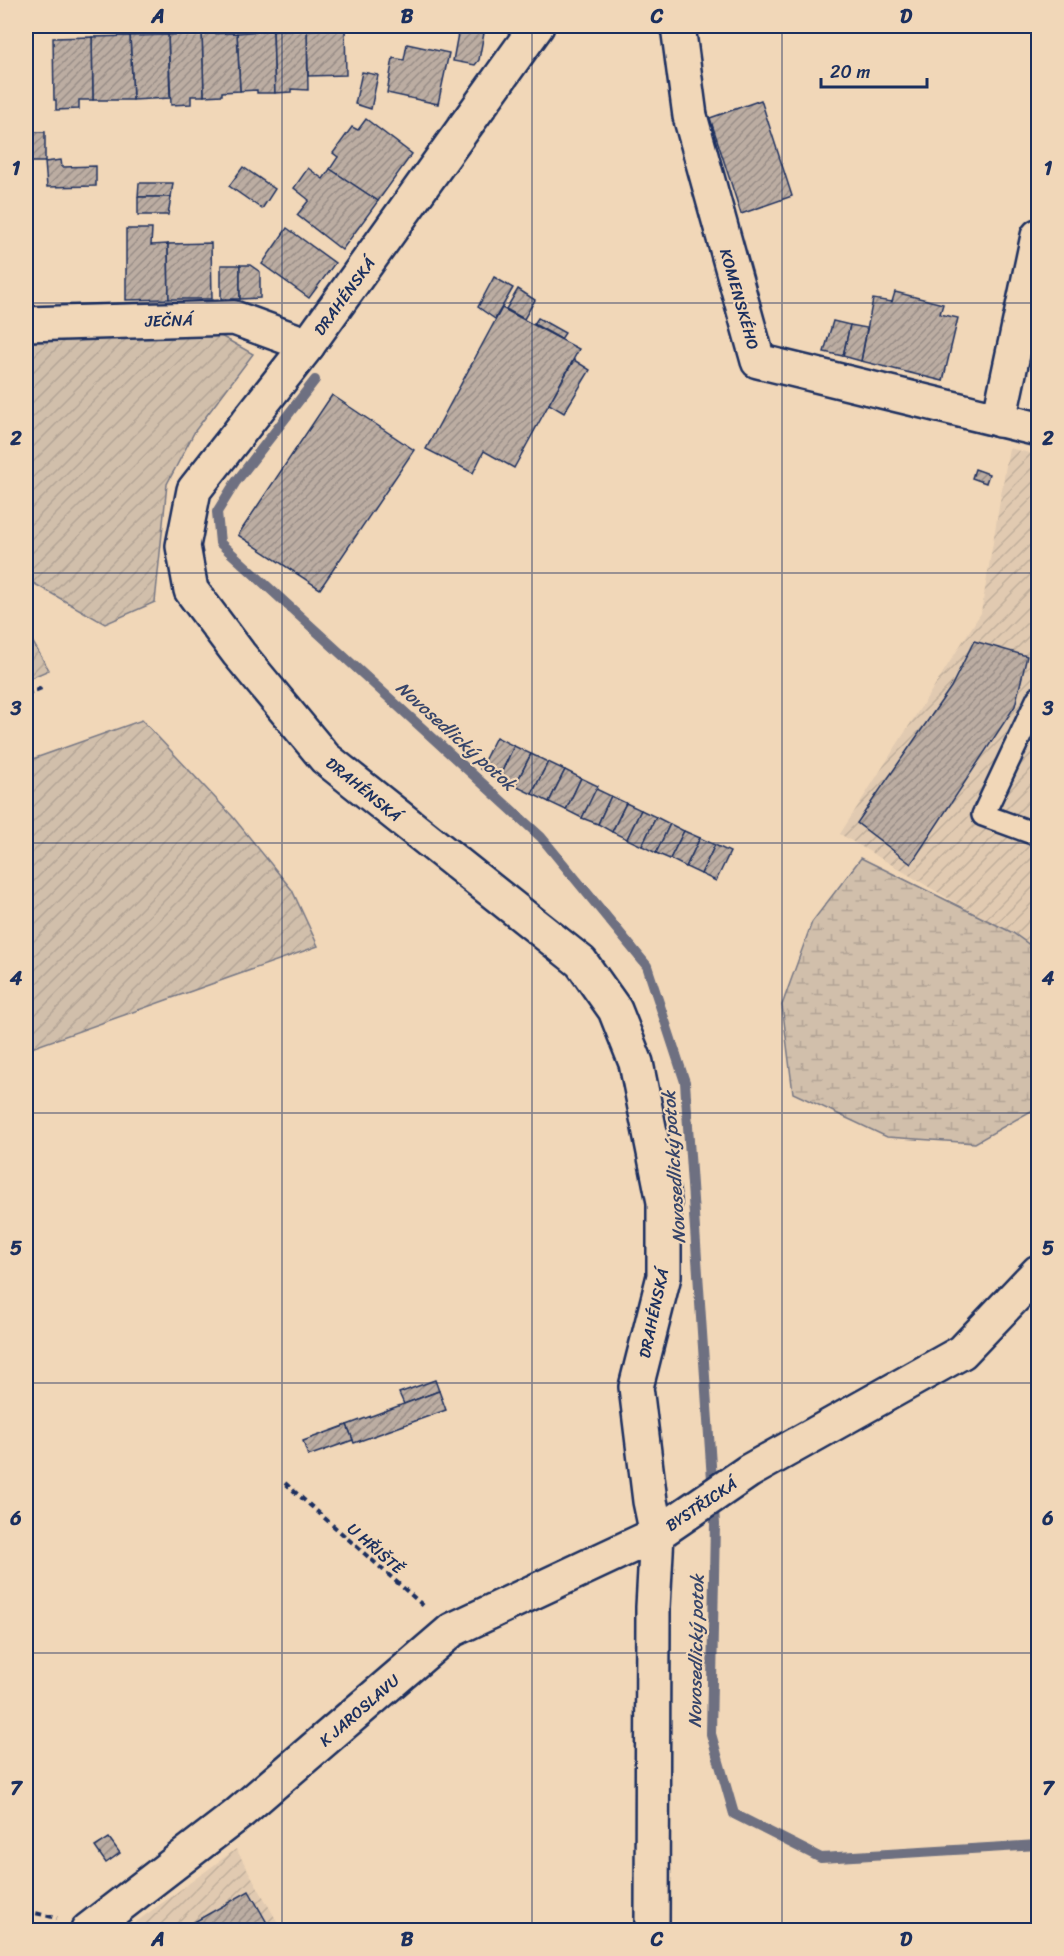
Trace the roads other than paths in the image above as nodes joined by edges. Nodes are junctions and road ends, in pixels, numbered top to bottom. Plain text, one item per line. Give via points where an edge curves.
1 (537, 26) edge
2 (678, 26) edge
3 (1038, 236) edge
4 (26, 324) edge
5 (308, 345) junction
6 (999, 420) junction
7 (1038, 429) edge
8 (1038, 698) edge
9 (1038, 835) edge
10 (1038, 1272) edge
11 (657, 1534) junction
12 (88, 1930) edge
13 (652, 1930) edge

1 - 5 street, DRAHÉNSKÁ
2 - 6 street, KOMENSKÉHO via 690,116 758,361
3 - 6 street
4 - 5 street, JEČNÁ via 234,318
5 - 11 street, DRAHÉNSKÁ via 194,490 183,546 191,591 326,758 581,962 615,1010 636,1063 664,1202 664,1276 636,1387
6 - 7 street, KOMENSKÉHO
8 - 9 lane via 983,816
10 - 11 street, BYSTŘICKÁ via 963,1352 749,1471
11 - 12 street, K JAROSLAVU via 452,1630 237,1815
11 - 13 street, BYSTŘICKÁ via 653,1607

